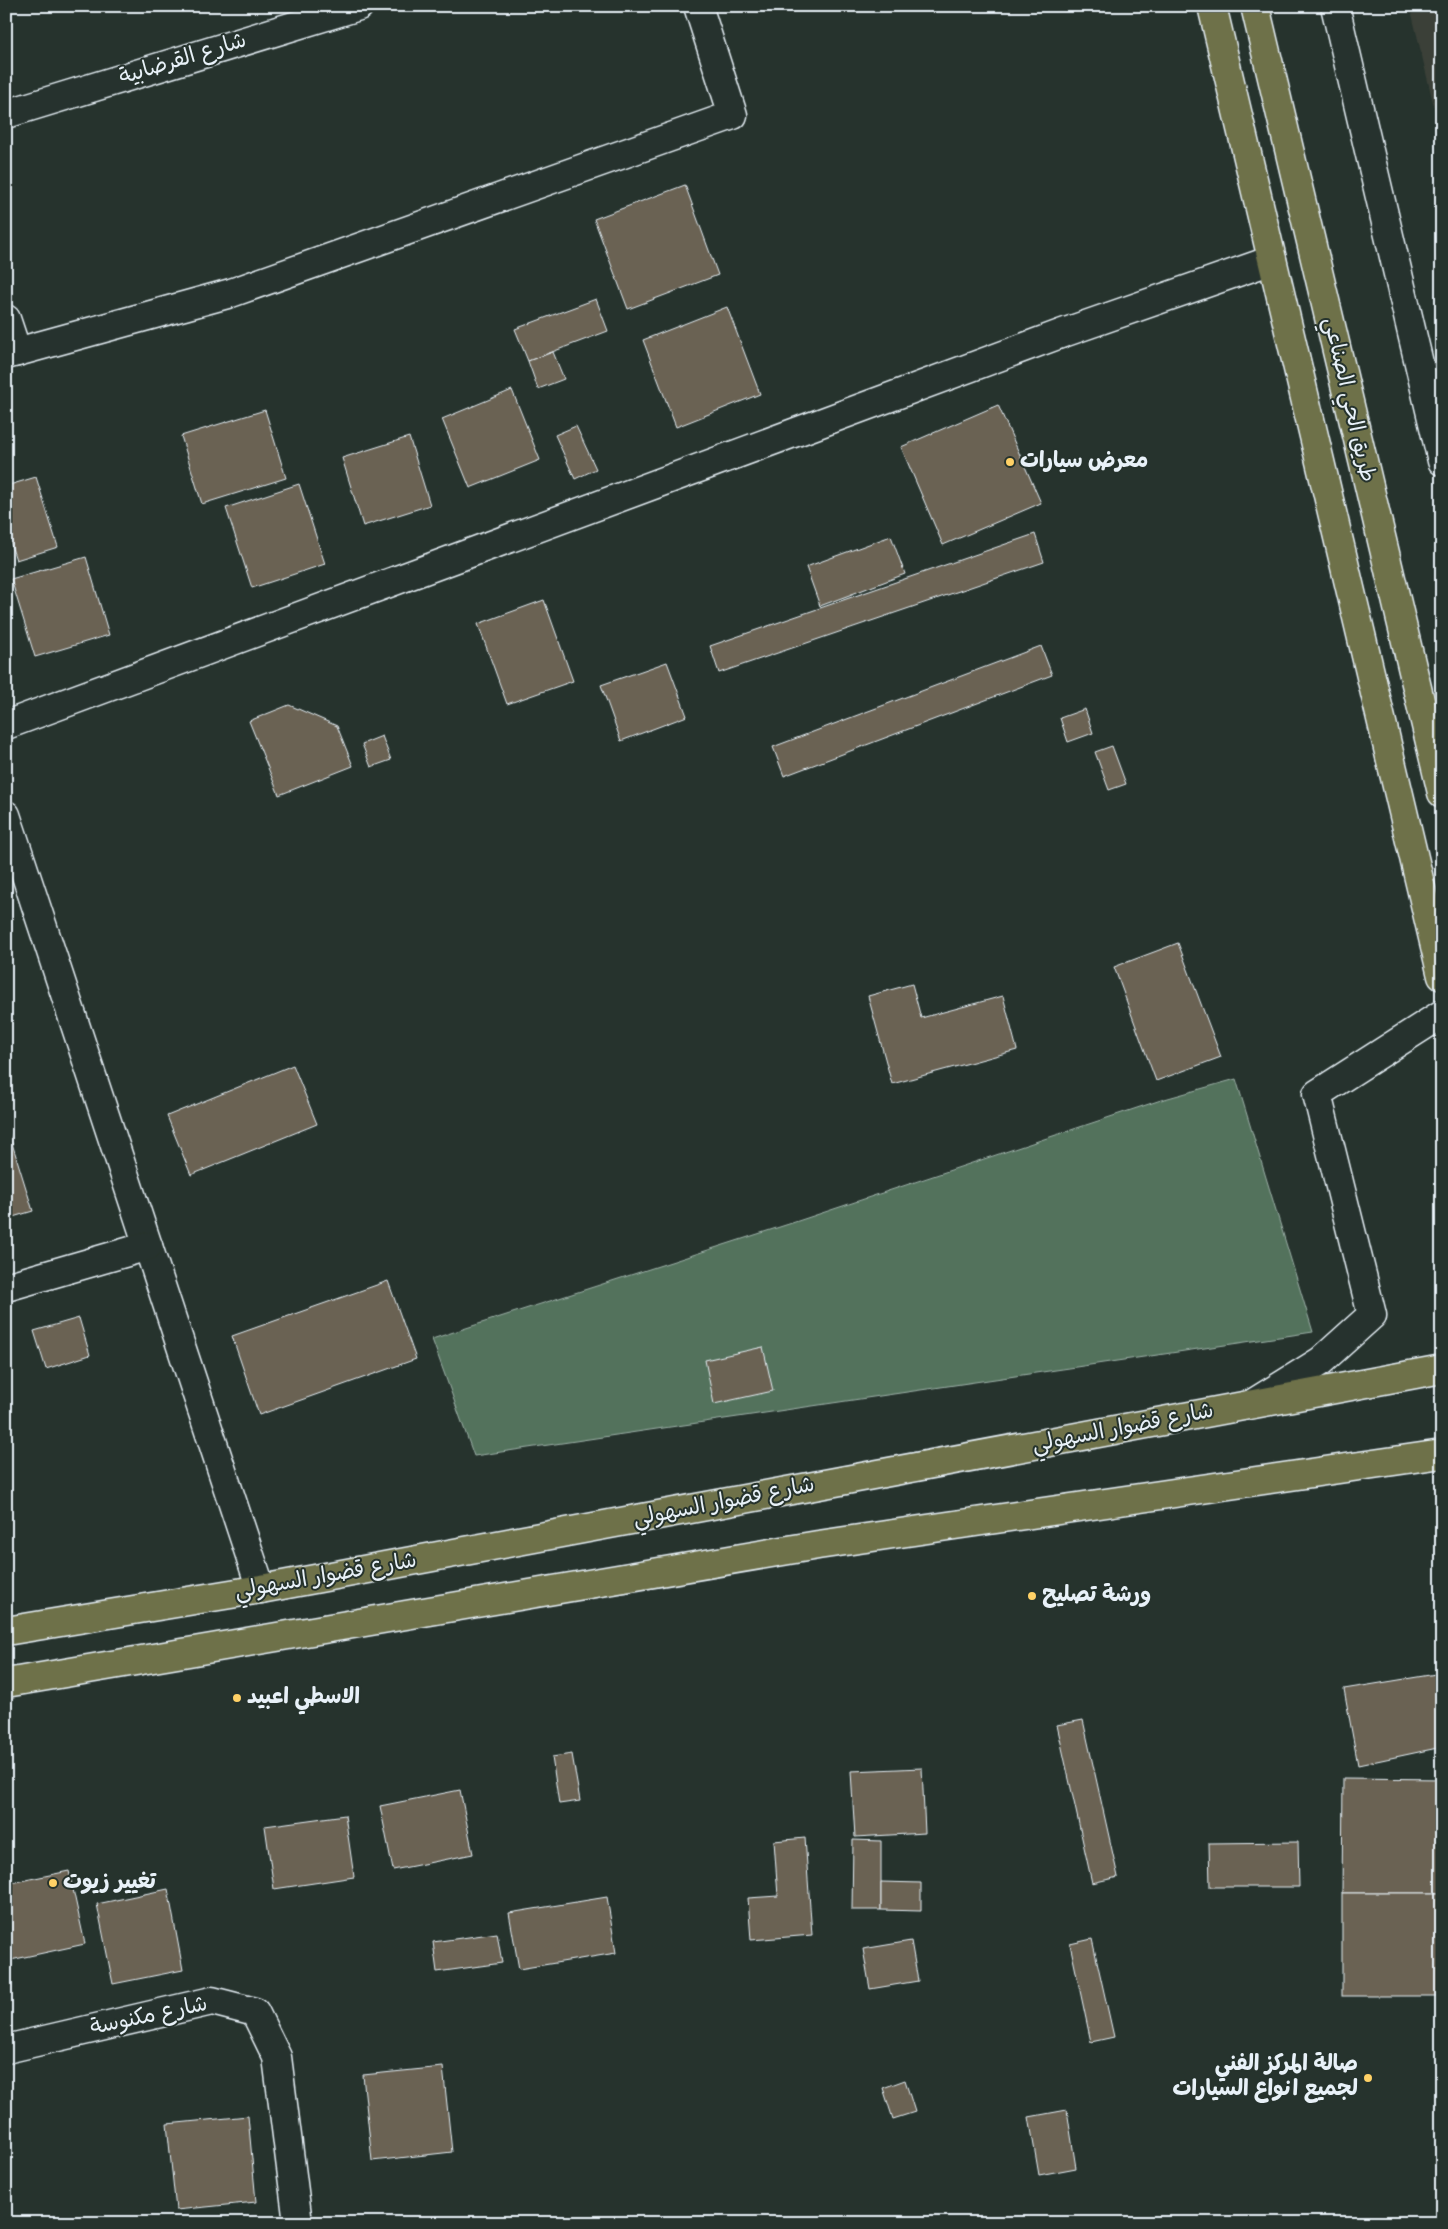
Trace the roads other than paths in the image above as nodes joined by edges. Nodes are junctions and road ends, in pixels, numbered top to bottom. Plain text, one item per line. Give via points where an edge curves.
1 (359, 6) edge
2 (698, 6) edge
3 (1212, 6) edge
4 (1255, 6) edge
5 (1335, 6) edge
6 (6, 114) edge
7 (1272, 260) junction
8 (6, 319) edge
9 (12, 353) edge
10 (1442, 460) edge
11 (6, 725) edge
12 (1442, 793) edge
13 (6, 816) edge
14 (1442, 976) edge
15 (1442, 1014) edge
16 (148, 1246) junction
17 (6, 1287) edge
18 (1442, 1369) edge
19 (1251, 1405) junction
20 (1442, 1454) edge
21 (261, 1589) junction
22 (6, 1631) edge
23 (6, 1683) edge
24 (6, 2049) edge
25 (298, 2223) edge

1 - 6 street, شارع القرضابية
2 - 9 street via 733,115 231,293
3 - 7 highway
4 - 12 highway, طريق الحي الصناعي
5 - 10 street
7 - 11 street via 1063,333
7 - 14 highway
8 - 9 street
13 - 16 street
15 - 19 street via 1317,1094 1372,1315 1321,1361
16 - 17 street
16 - 21 street
18 - 19 highway, شارع قضوار السهولي
19 - 21 highway, شارع قضوار السهولي
20 - 23 highway via 818,1545
21 - 22 highway, شارع قضوار السهولي
24 - 25 street, شارع مكنوسة via 212,2001 255,2012 277,2057

